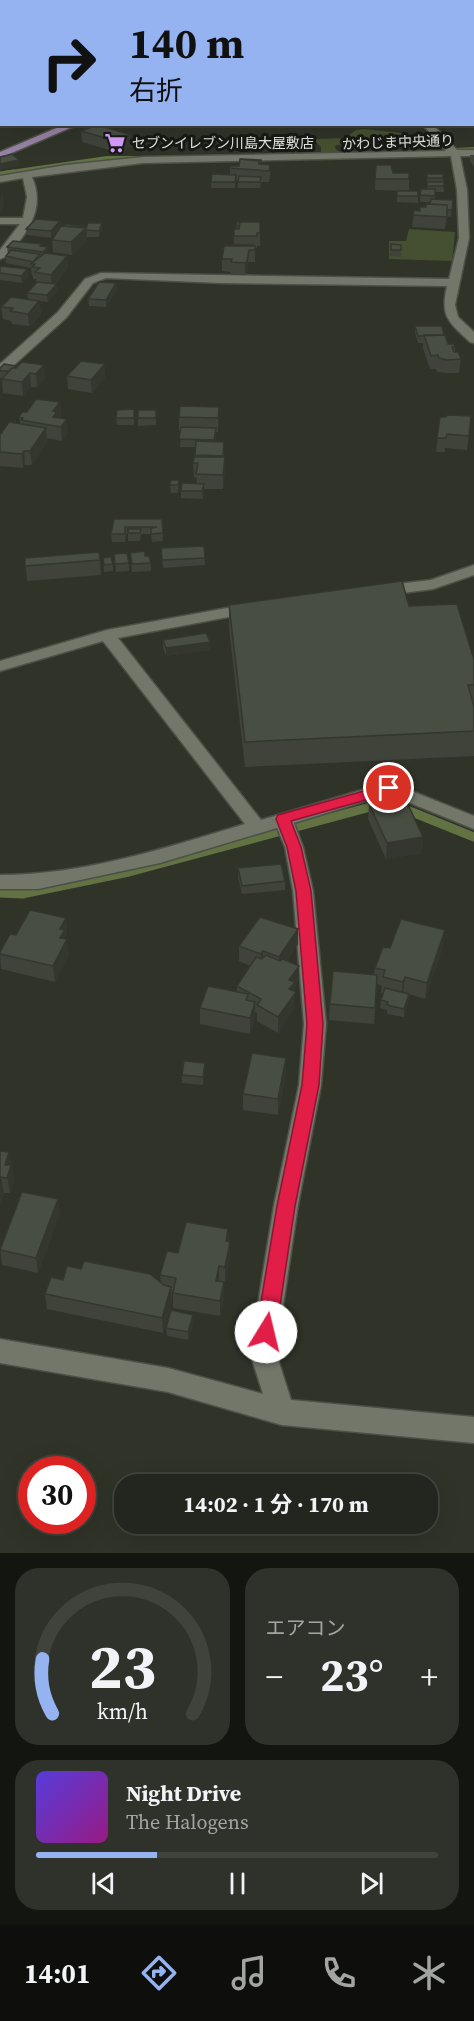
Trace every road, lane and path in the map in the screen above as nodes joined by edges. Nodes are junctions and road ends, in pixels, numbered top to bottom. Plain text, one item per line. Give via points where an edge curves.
1 (70, 126) edge
2 (428, 126) edge
3 (474, 153) edge
4 (456, 154) junction
5 (0, 155) edge
6 (26, 174) junction
7 (0, 179) edge
8 (28, 220) junction
9 (0, 221) edge
10 (0, 256) edge
11 (454, 283) junction
12 (474, 339) edge
13 (0, 371) edge
14 (474, 570) edge
15 (362, 593) edge
16 (268, 606) edge
17 (107, 634) junction
18 (0, 666) edge
19 (283, 819) junction
20 (474, 823) edge
21 (256, 826) junction
22 (0, 882) edge
23 (0, 1351) edge
24 (282, 1412) junction
25 (474, 1430) edge

1 - 5 main road
2 - 4 street
3 - 4 street, かわじま中央通り
4 - 6 street, かわじま中央通り via 142,160
4 - 11 street via 464,238
6 - 7 street, かわじま中央通り
6 - 8 street via 33,196
8 - 9 street
8 - 10 street
11 - 12 street via 449,305 452,318
11 - 13 street via 105,275 89,280 62,315
14 - 15 street via 433,584
16 - 17 street
17 - 18 street
17 - 21 street
19 - 20 street via 389,788
19 - 21 street
19 - 24 street via 294,847 303,891 315,1024 310,1085 263,1353
21 - 22 street via 159,856 38,882
23 - 24 street via 168,1380
24 - 25 street

